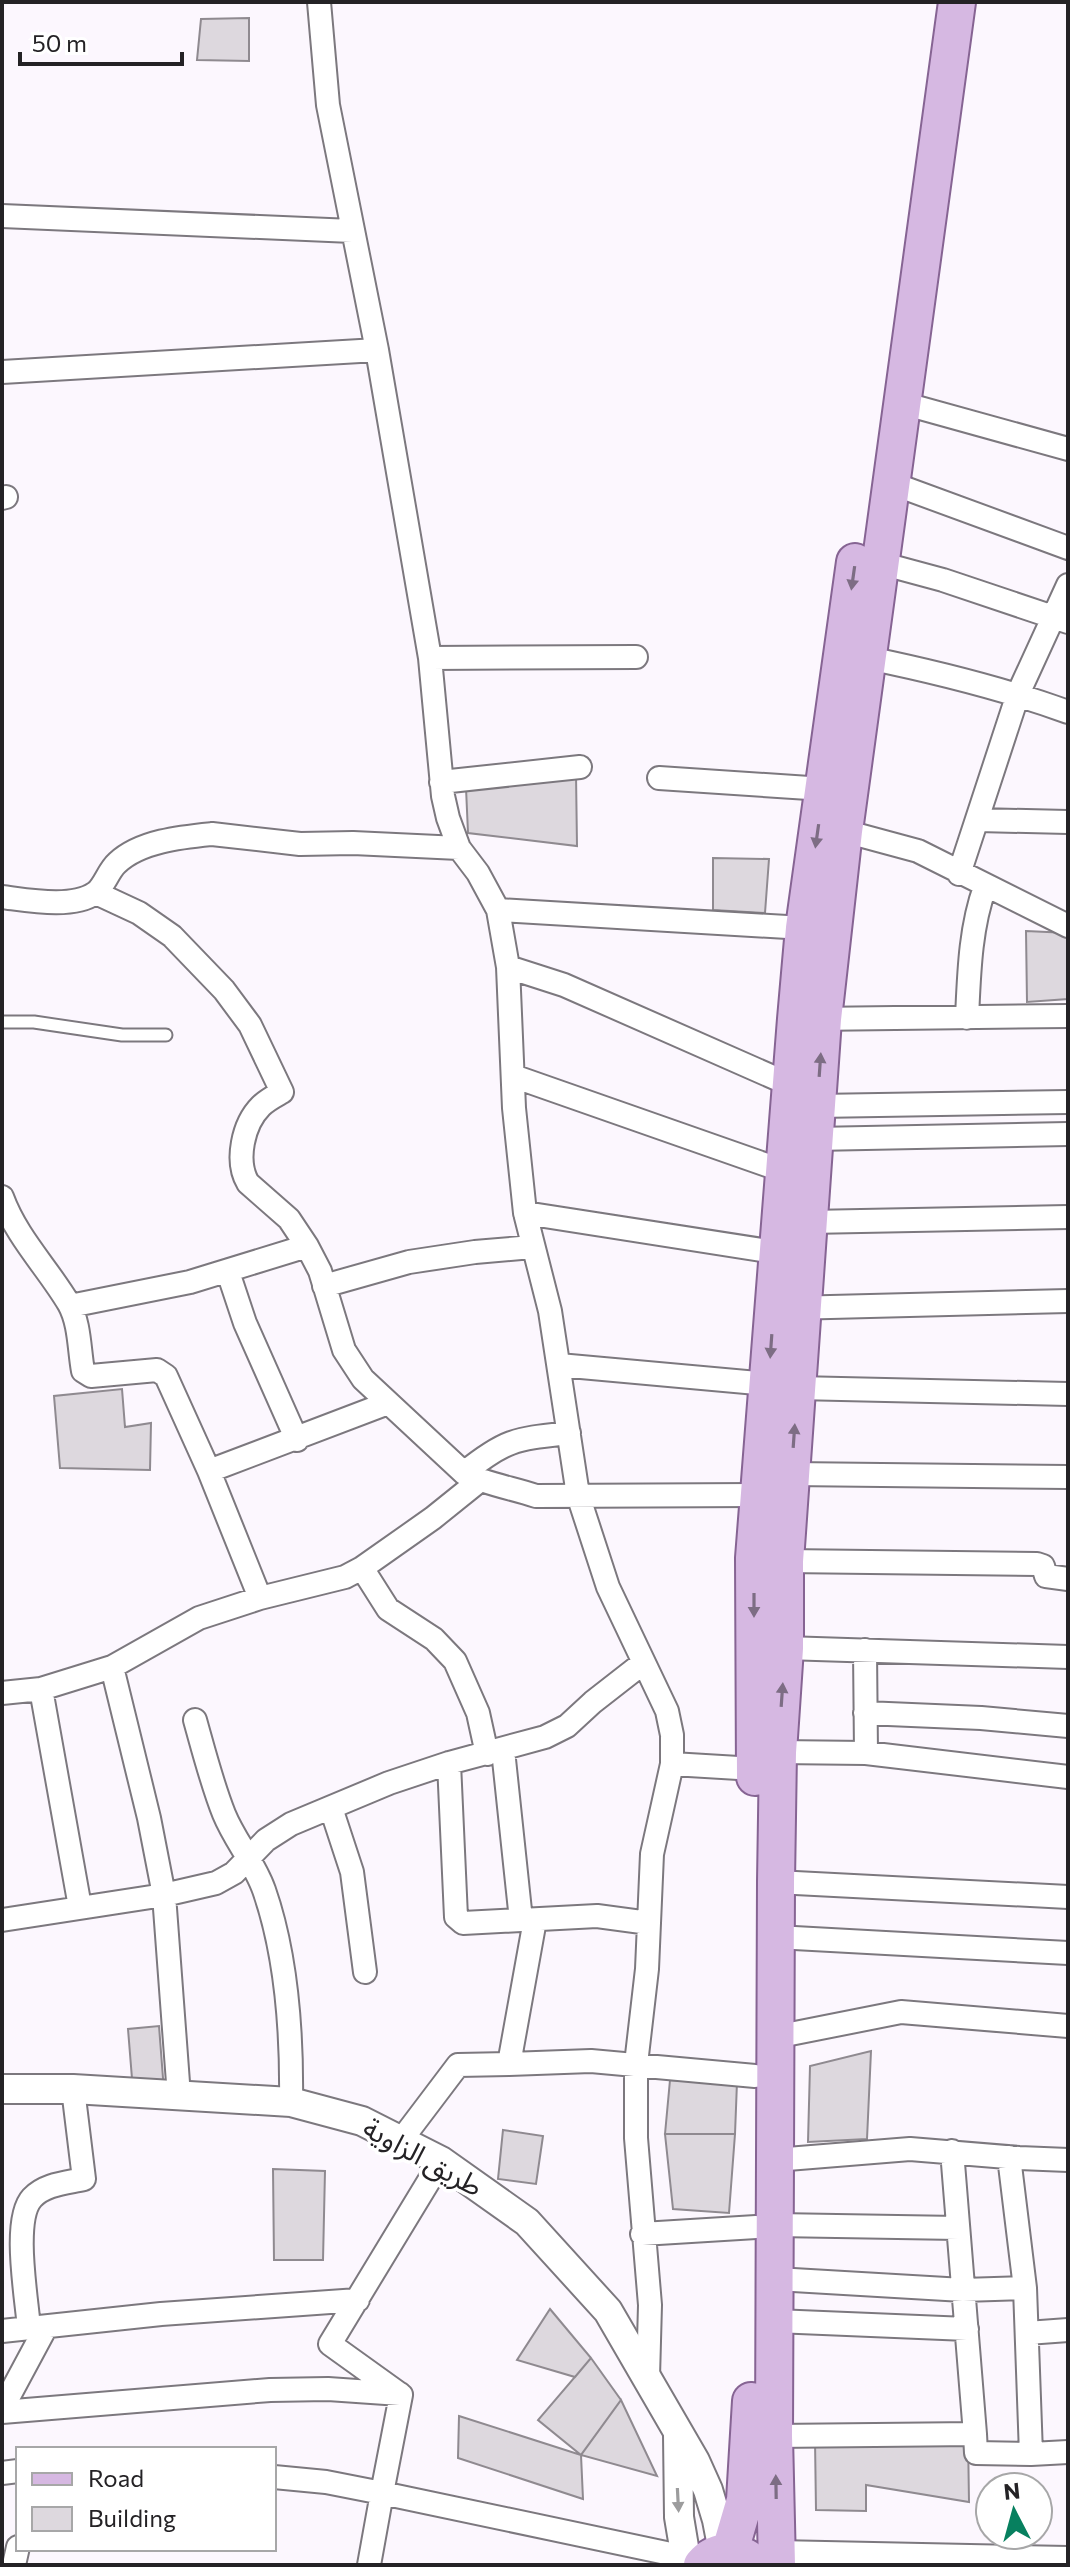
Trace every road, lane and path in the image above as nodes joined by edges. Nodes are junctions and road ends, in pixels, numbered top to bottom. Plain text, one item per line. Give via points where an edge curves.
1 (319, 2) edge
2 (949, 2) edge
3 (2, 216) edge
4 (352, 231) junction
5 (377, 350) junction
6 (2, 372) edge
7 (902, 403) junction
8 (1068, 449) edge
9 (891, 483) junction
10 (1068, 548) edge
11 (880, 563) junction
12 (1068, 585) edge
13 (1060, 620) edge
14 (636, 657) dead end
15 (430, 658) junction
16 (868, 658) junction
17 (1018, 694) junction
18 (1068, 712) edge
19 (580, 767) dead end
20 (659, 778) dead end
21 (441, 782) junction
22 (824, 789) junction
23 (978, 820) junction
24 (1068, 822) edge
25 (844, 831) junction
26 (459, 848) junction
27 (959, 874) junction
28 (985, 887) junction
29 (96, 893) junction
30 (2, 897) edge
31 (498, 910) junction
32 (1068, 926) edge
33 (804, 928) junction
34 (508, 967) junction
35 (1068, 1016) edge
36 (967, 1018) junction
37 (810, 1019) junction
38 (2, 1022) edge
39 (166, 1035) dead end
40 (513, 1076) junction
41 (1068, 1102) edge
42 (808, 1110) junction
43 (1068, 1134) edge
44 (784, 1171) junction
45 (2, 1197) edge
46 (525, 1213) junction
47 (1068, 1217) edge
48 (798, 1244) junction
49 (307, 1246) junction
50 (532, 1247) junction
51 (228, 1272) junction
52 (324, 1286) junction
53 (1068, 1301) edge
54 (70, 1306) junction
55 (788, 1308) junction
56 (559, 1365) junction
57 (782, 1386) junction
58 (1068, 1394) edge
59 (388, 1403) junction
60 (569, 1433) junction
61 (297, 1440) junction
62 (209, 1471) junction
63 (791, 1474) junction
64 (472, 1477) junction
65 (1068, 1477) edge
66 (578, 1495) junction
67 (758, 1495) junction
68 (785, 1561) junction
69 (362, 1568) junction
70 (1068, 1579) edge
71 (260, 1598) junction
72 (785, 1648) junction
73 (865, 1650) junction
74 (1068, 1657) edge
75 (643, 1663) junction
76 (112, 1667) junction
77 (41, 1689) junction
78 (2, 1693) edge
79 (865, 1713) junction
80 (195, 1720) dead end
81 (1068, 1726) edge
82 (495, 1752) junction
83 (866, 1753) junction
84 (766, 1760) junction
85 (449, 1763) junction
86 (672, 1764) junction
87 (1068, 1777) edge
88 (331, 1808) junction
89 (249, 1856) junction
90 (769, 1863) junction
91 (164, 1895) junction
92 (1068, 1897) edge
93 (80, 1907) junction
94 (2, 1920) edge
95 (528, 1920) junction
96 (649, 1923) junction
97 (776, 1937) junction
98 (1068, 1953) edge
99 (365, 1972) dead end
100 (1068, 2026) edge
101 (775, 2037) junction
102 (509, 2064) junction
103 (636, 2064) junction
104 (755, 2076) junction
105 (2, 2089) edge
106 (73, 2089) junction
107 (179, 2096) junction
108 (291, 2102) junction
109 (402, 2139) junction
110 (952, 2151) junction
111 (1009, 2157) junction
112 (775, 2160) junction
113 (1068, 2160) edge
114 (441, 2161) junction
115 (766, 2226) junction
116 (958, 2228) junction
117 (642, 2234) junction
118 (776, 2279) junction
119 (1025, 2288) junction
120 (963, 2290) junction
121 (358, 2300) junction
122 (775, 2321) junction
123 (37, 2328) junction
124 (967, 2329) junction
125 (1068, 2330) edge
126 (2, 2331) edge
127 (1027, 2333) junction
128 (648, 2377) junction
129 (401, 2395) junction
130 (2, 2410) edge
131 (975, 2434) junction
132 (678, 2435) junction
133 (774, 2436) junction
134 (1068, 2452) edge
135 (1031, 2454) junction
136 (276, 2477) edge
137 (382, 2493) junction
138 (1068, 2558) edge
139 (730, 2559) edge
140 (369, 2565) edge

1 - 4 street via 328,105
2 - 7 main road
2 -> 22 main road
3 - 4 street
4 - 5 street
5 - 6 street
5 - 15 street
7 - 8 street
7 - 9 main road
9 - 10 street
9 - 11 main road
11 - 13 street
11 - 16 main road
12 - 13 street
13 - 17 street
14 - 15 street
15 - 21 street
16 - 17 street
16 - 25 main road
17 - 18 street
17 - 23 street
19 - 21 street
20 - 22 street
21 - 26 street
22 -> 33 main road
23 - 24 street
23 - 27 street
25 - 27 street via 918,851
25 - 37 main road
26 - 29 street via 300,844 212,834 153,844 127,855
26 - 31 street
27 - 28 street
28 - 32 street
28 - 36 street via 969,969
29 - 30 street via 71,901
29 - 49 street via 172,936 250,1025 282,1092 262,1105 245,1131 244,1175 289,1219
31 - 33 street
31 - 34 street
33 - 37 main road
34 - 40 street
34 - 42 street via 564,985
35 - 36 street
36 - 37 street
37 - 42 main road
38 - 39 lane
40 - 44 street
40 - 46 street
41 - 42 street
42 - 43 street
42 - 44 main road
42 - 48 main road
44 - 48 main road
45 - 54 street via 11,1221
46 - 48 street
46 - 50 street
47 - 48 street
48 - 55 main road
49 - 51 street
49 - 52 street
50 - 52 street via 409,1262
50 - 56 street
51 - 54 street
51 - 61 street
52 - 59 street via 344,1350
53 - 55 street
54 - 62 street via 83,1371 91,1376 162,1371
55 - 57 main road
56 - 57 street
56 - 60 street
57 - 58 street
63 -> 57 main road
57 - 67 main road
59 - 61 street
59 - 64 street
60 - 64 street via 501,1445
60 - 66 street
61 - 62 street
62 - 71 street
63 - 65 street
63 - 68 main road
64 - 66 street via 536,1496
64 - 69 street
66 - 67 street
66 - 75 street via 608,1587
67 -> 84 main road via 754,1558
68 - 70 street via 1037,1564 1050,1578
68 - 72 main road
69 - 71 street
69 - 82 street via 388,1609 434,1639 455,1661
71 - 76 street via 199,1618
72 - 73 street
84 -> 72 main road
73 - 74 street
73 - 79 street
75 - 82 street via 567,1726
75 - 86 street via 667,1711
76 - 77 street
76 - 91 street
77 - 78 street
77 - 93 street
79 - 81 street
79 - 83 street
80 - 89 street via 224,1814
82 - 85 street
82 - 95 street
83 - 84 street
83 - 87 street
84 - 86 street
84 - 90 main road
85 - 88 street
85 - 95 street via 458,1921
86 - 96 street via 652,1854
88 - 89 street via 291,1824
88 - 99 street via 352,1872
89 - 91 street via 216,1883
89 - 108 street via 279,1952 291,2048
90 - 92 street
90 - 97 main road
90 - 104 main road
91 - 93 street
91 - 107 street
93 - 94 street
95 - 96 street via 597,1916
95 - 102 street
96 - 103 street
97 - 98 street
97 - 101 main road
100 - 101 street via 901,2012
101 - 112 main road
102 - 103 street
102 - 109 street via 458,2065
103 - 104 street
103 - 117 street
104 - 115 main road
105 - 106 street, طريق الزاوية
106 - 107 street, طريق الزاوية
106 - 123 street via 84,2179 50,2186 31,2199 23,2216
107 - 108 street, طريق الزاوية
108 - 109 street, طريق الزاوية via 362,2121
109 - 114 street, طريق الزاوية
110 - 111 street
110 - 112 street via 880,2150
110 - 116 street
111 - 113 street
111 - 119 street
112 - 115 main road
114 - 121 street
114 - 128 street, طريق الزاوية via 527,2222 608,2311
115 - 116 street
115 - 117 street
115 - 118 main road
115 - 139 main road via 747,2485
116 - 120 street
117 - 128 street via 650,2305
118 - 120 street
118 - 122 main road
119 - 120 street
119 - 127 street
120 - 124 street
121 - 123 street
121 - 129 street via 330,2344
122 - 124 street
122 - 133 main road
123 - 126 street
123 - 130 street
124 - 131 street
125 - 127 street
127 - 135 street
128 - 132 street, طريق الزاوية
129 - 130 street via 270,2390
129 - 137 street
131 - 133 street
131 - 135 street via 976,2453
132 - 139 street, طريق الزاوية via 708,2490
132 -> 139 street, طريق الزاوية via 679,2517
139 -> 133 main road
134 - 135 street
136 - 137 street
137 - 139 street
137 - 140 street
138 - 139 street

